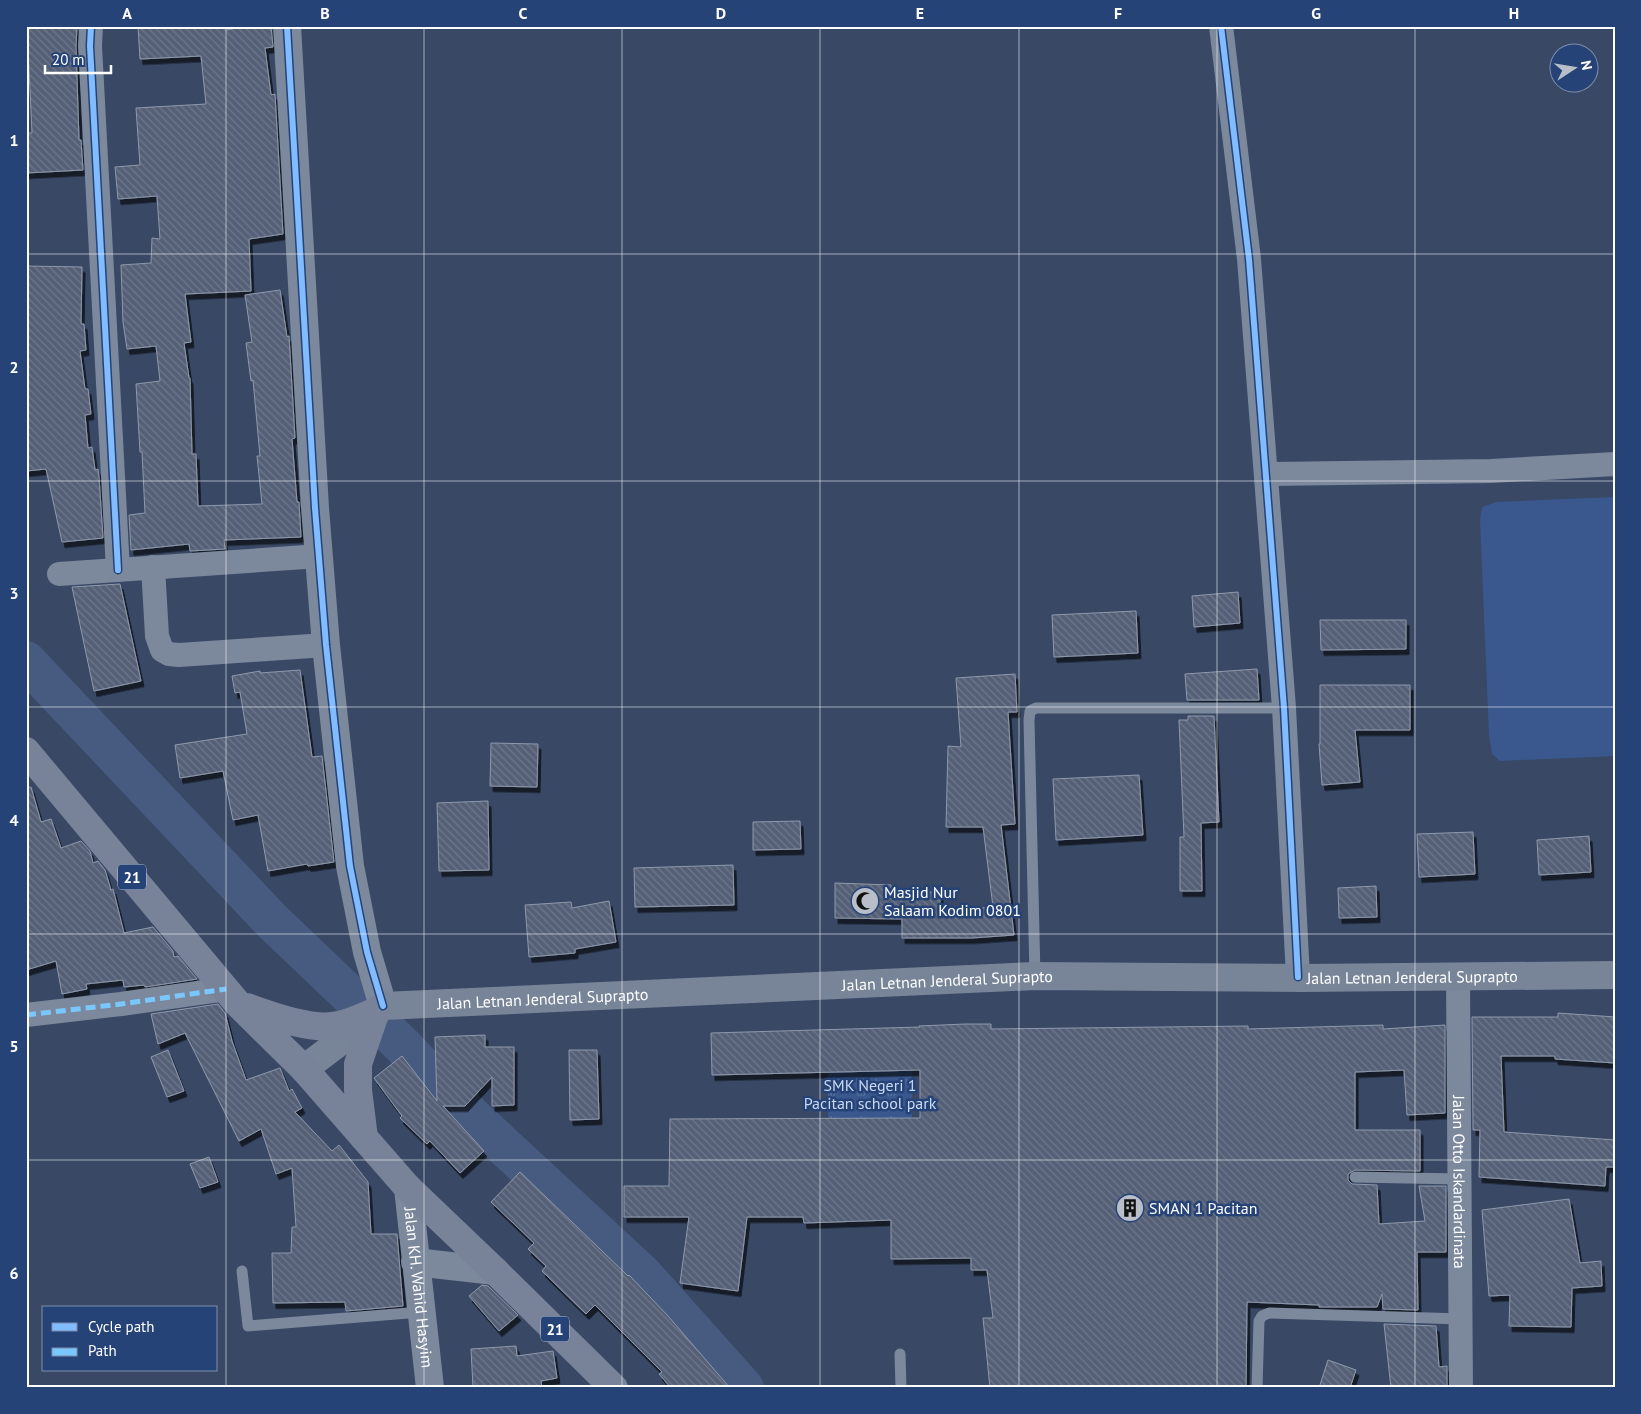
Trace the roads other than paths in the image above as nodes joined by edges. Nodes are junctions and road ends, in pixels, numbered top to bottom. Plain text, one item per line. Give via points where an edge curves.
1 (91, 26) edge
2 (287, 26) edge
3 (1221, 26) edge
4 (1615, 464) edge
5 (1266, 474) junction
6 (320, 556) junction
7 (153, 567) junction
8 (118, 570) junction
9 (59, 574) dead end
10 (326, 645) junction
11 (1284, 708) junction
12 (26, 751) edge
13 (1035, 968) junction
14 (1615, 975) edge
15 (1458, 976) junction
16 (1298, 977) junction
17 (232, 996) junction
18 (26, 1015) edge
19 (372, 1015) junction
20 (304, 1069) junction
21 (364, 1138) junction
22 (1356, 1177) dead end
23 (1459, 1179) junction
24 (408, 1188) junction
25 (415, 1262) junction
26 (495, 1271) junction
27 (242, 1272) dead end
28 (421, 1312) junction
29 (1461, 1319) junction
30 (900, 1354) dead end
31 (430, 1388) edge
32 (614, 1388) edge
33 (901, 1388) edge
34 (1257, 1388) edge
35 (1461, 1388) edge

1 - 8 street
2 - 6 street
3 - 5 street via 1249,259
4 - 5 street via 1491,471
5 - 11 street
6 - 7 street
6 - 10 street
7 - 8 street
7 - 10 street via 157,636 162,650 169,654
8 - 9 street
10 - 19 street via 350,866 367,952
11 - 13 lane via 1036,708 1030,712
11 - 16 street
12 - 17 highway, 21
13 - 16 main road, Jalan Letnan Jenderal Suprapto
13 - 19 main road, Jalan Letnan Jenderal Suprapto
14 - 15 main road, Jalan Letnan Jenderal Suprapto
15 - 16 main road, Jalan Letnan Jenderal Suprapto
15 - 23 street, Jalan Otto Iskandardinata
17 - 18 street
17 - 19 highway via 281,1019 316,1025 339,1025
17 - 20 highway, 21
19 - 20 main road
19 - 21 highway via 358,1064
20 - 21 highway, 21
21 - 24 highway, 21
22 - 23 lane
23 - 29 street, Jalan Otto Iskandardinata
24 - 25 street, Jalan KH. Wahid Hasyim
24 - 26 highway, 21
25 - 26 street
25 - 28 street, Jalan KH. Wahid Hasyim
26 - 32 highway, 21
27 - 28 lane via 248,1326
28 - 31 street, Jalan KH. Wahid Hasyim
29 - 34 lane via 1269,1313 1259,1321
29 - 35 street, Jalan Otto Iskandardinata
30 - 33 lane

